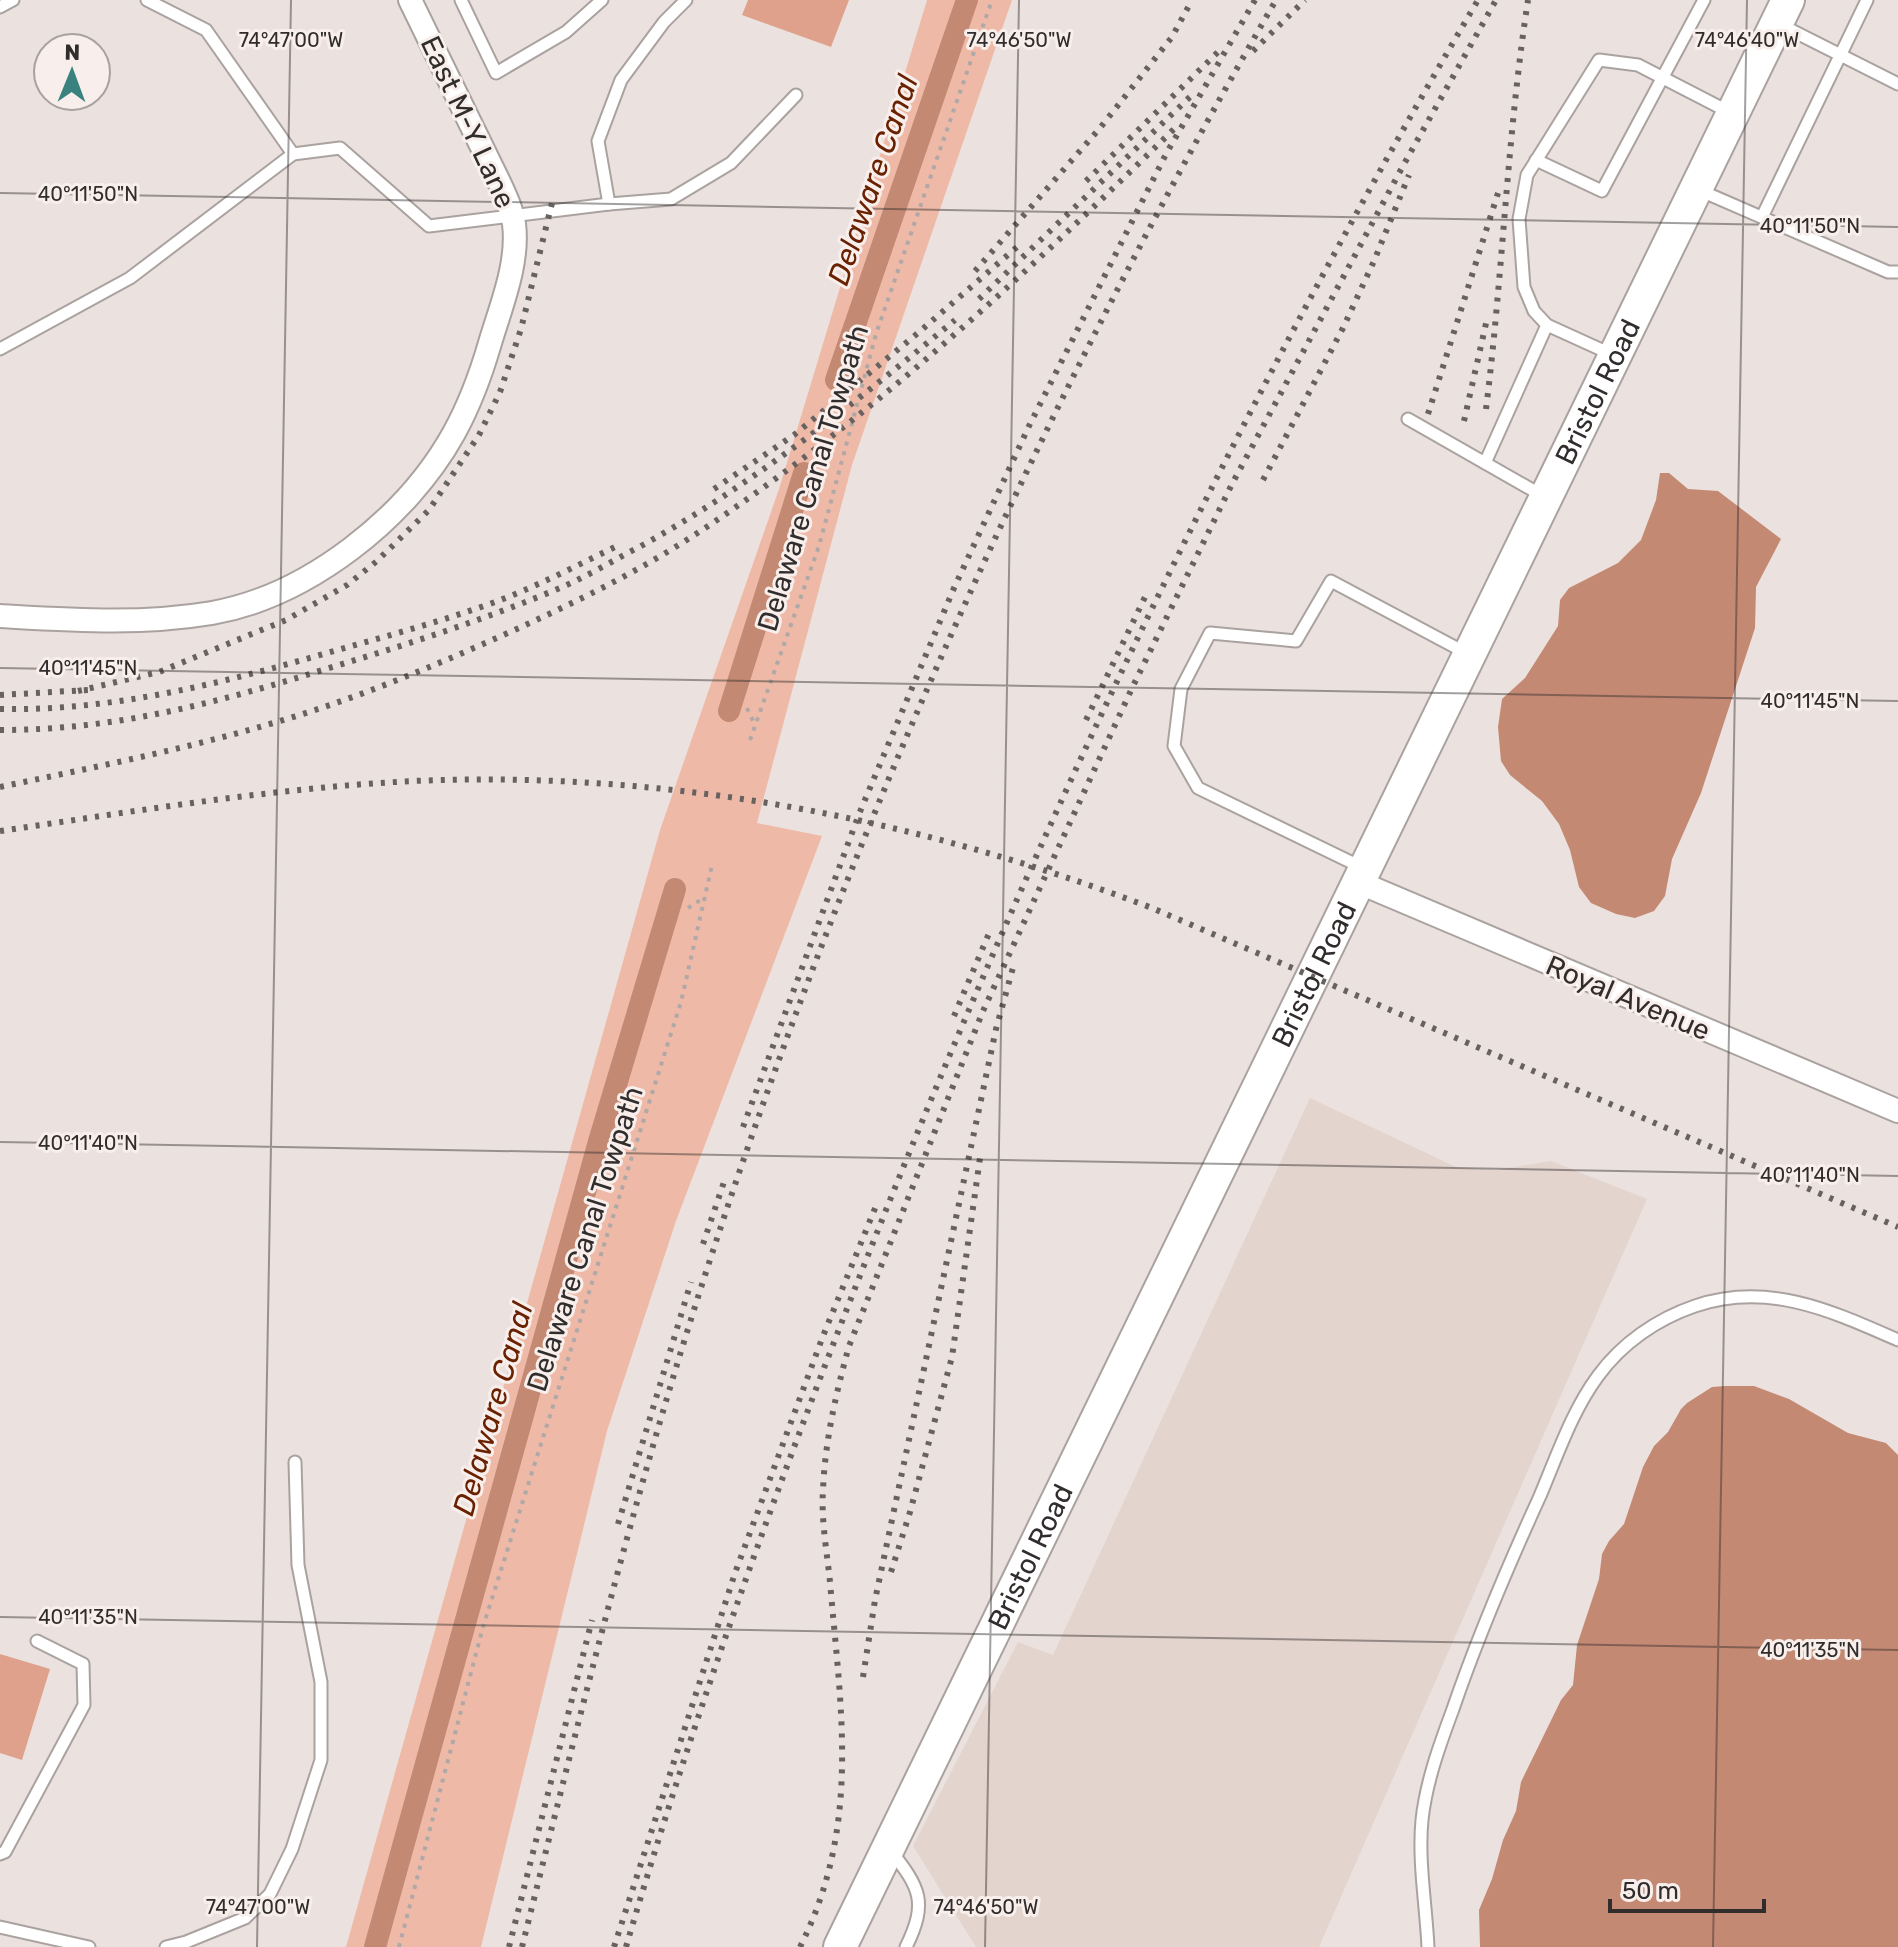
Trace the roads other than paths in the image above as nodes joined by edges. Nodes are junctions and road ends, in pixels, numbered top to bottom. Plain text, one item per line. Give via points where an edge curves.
1 (13, 0) edge
2 (147, 0) edge
3 (410, 0) edge
4 (461, 0) edge
5 (602, 0) edge
6 (686, 0) edge
7 (1704, 0) edge
8 (1867, 0) edge
9 (0, 7) edge
10 (1782, 11) edge
11 (1839, 55) junction
12 (1664, 78) junction
13 (1898, 87) edge
14 (796, 95) dead end
15 (1732, 113) junction
16 (293, 154) junction
17 (1536, 160) junction
18 (1695, 188) junction
19 (609, 204) junction
20 (512, 214) junction
21 (1762, 217) junction
22 (1898, 272) edge
23 (1547, 325) junction
24 (0, 349) edge
25 (1614, 356) junction
26 (1408, 419) dead end
27 (1485, 463) junction
28 (1545, 497) junction
29 (0, 616) edge
30 (1468, 655) junction
31 (1361, 876) junction
32 (1898, 1111) edge
33 (1898, 1340) edge
34 (295, 1462) dead end
35 (37, 1641) dead end
36 (889, 1848) junction
37 (0, 1854) edge
38 (0, 1927) edge
39 (89, 1947) edge
40 (166, 1947) edge
41 (840, 1947) edge
42 (906, 1947) edge
43 (1428, 1947) edge

1 - 9 lane
2 - 16 lane via 206,30
3 - 20 street, East M-Y Lane
4 - 5 lane via 496,73 566,32
6 - 19 lane via 621,80 598,141
7 - 12 lane
8 - 11 lane
10 - 11 lane
10 - 15 main road, Bristol Road
11 - 13 lane
11 - 21 lane
12 - 15 lane
12 - 17 lane via 1638,65 1599,60
12 - 17 lane via 1602,191
14 - 19 lane via 731,163 671,199
15 - 18 main road, Bristol Road
16 - 20 lane via 340,148 429,226
16 - 24 lane via 130,278
17 - 23 lane via 1527,175 1519,219 1524,287
18 - 21 lane
18 - 25 main road, Bristol Road
19 - 20 lane
20 - 29 street, East M-Y Lane via 511,267 467,408 420,481 364,538 291,586 215,612 130,622
21 - 22 lane
23 - 25 lane
23 - 27 lane
25 - 28 main road, Bristol Road
26 - 27 lane
27 - 28 lane
28 - 30 main road, Bristol Road
30 - 31 main road, Bristol Road
30 - 31 lane via 1331,581 1296,641 1210,633 1181,689 1174,746 1198,788
31 - 32 street, Royal Avenue
31 - 36 main road, Bristol Road
33 - 43 lane via 1794,1300 1734,1297 1658,1322 1599,1374 1578,1409 1509,1565 1439,1747 1422,1819
34 - 40 lane via 298,1565 321,1682 321,1760 292,1849 270,1894 245,1918
35 - 37 lane via 83,1664 84,1705
36 - 41 main road, Bristol Road
36 - 42 lane via 916,1884 919,1917
38 - 39 lane

